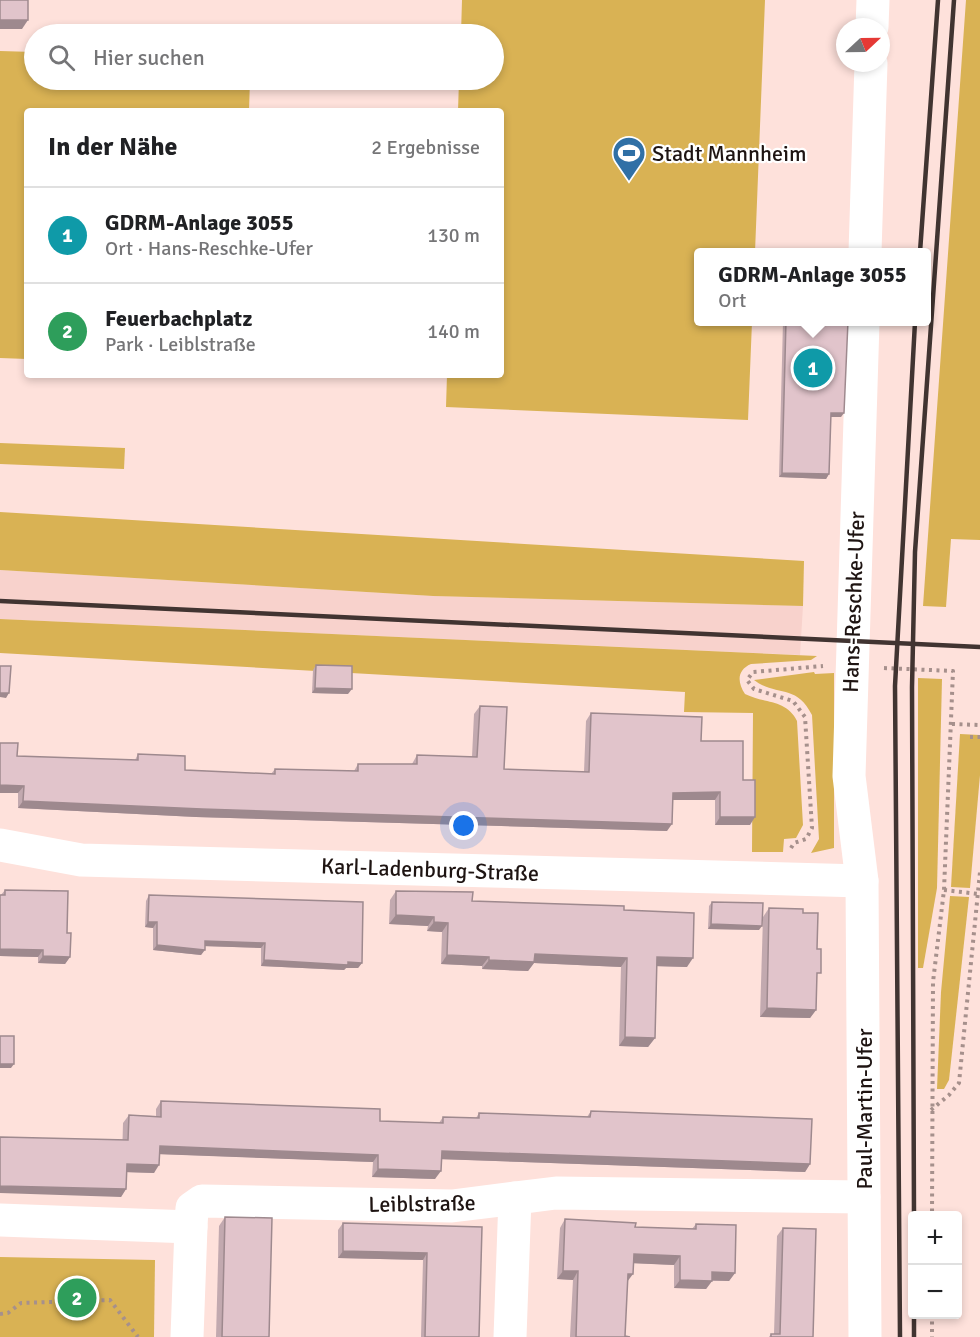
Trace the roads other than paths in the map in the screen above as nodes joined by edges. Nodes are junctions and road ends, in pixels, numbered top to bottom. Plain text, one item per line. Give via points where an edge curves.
1 (873, 0) edge
2 (872, 18) edge
3 (871, 72) edge
4 (865, 248) edge
5 (862, 326) edge
6 (0, 845) edge
7 (862, 881) junction
8 (864, 1197) junction
9 (515, 1198) junction
10 (0, 1220) edge
11 (191, 1227) junction
12 (187, 1337) edge
13 (510, 1337) edge
14 (865, 1337) edge

1 - 2 street
3 - 4 street
5 - 7 street, Hans-Reschke-Ufer via 849,776
6 - 7 street, Karl-Ladenburg-Straße via 81,860
7 - 8 street, Paul-Martin-Ufer
8 - 9 street, Leiblstraße via 556,1193
8 - 14 street, Paul-Martin-Ufer
9 - 11 street, Leiblstraße via 452,1206 202,1201 192,1208
9 - 13 street
10 - 11 street
11 - 12 street

